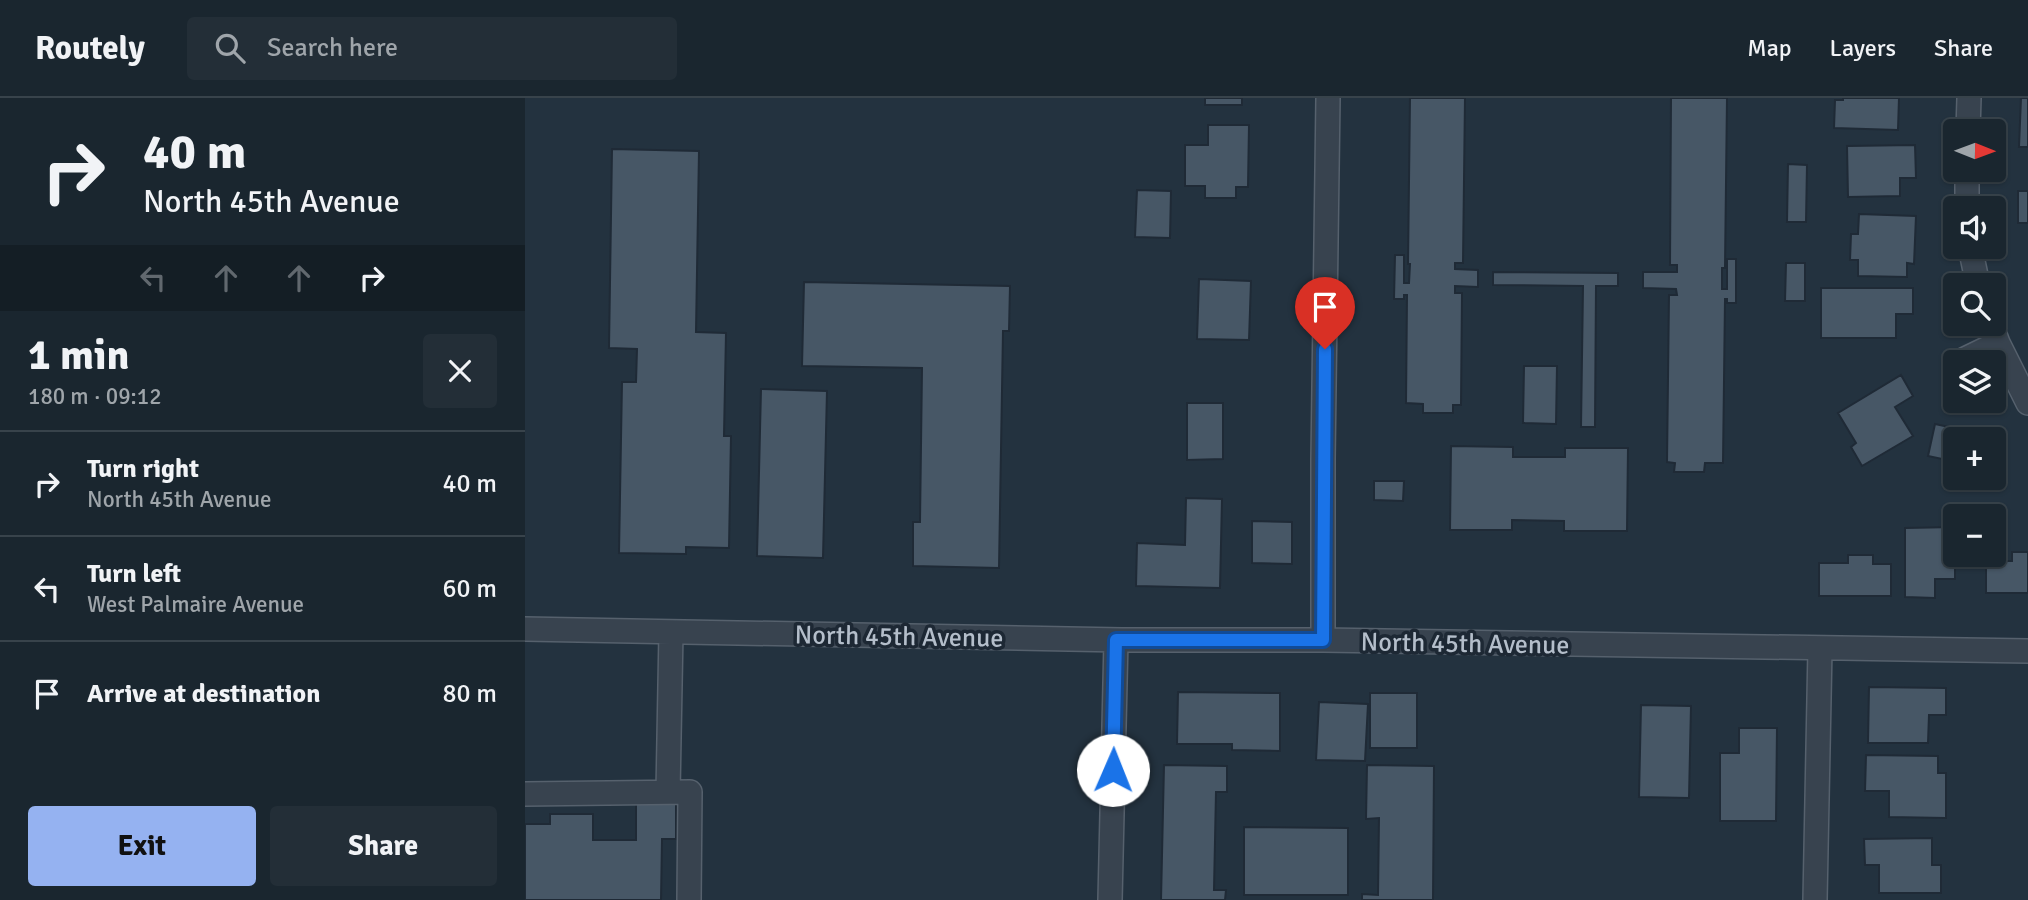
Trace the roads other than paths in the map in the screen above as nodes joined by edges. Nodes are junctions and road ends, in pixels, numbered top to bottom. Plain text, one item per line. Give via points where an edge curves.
1 (1328, 98) edge
2 (1969, 98) edge
3 (1968, 119) edge
4 (1991, 336) edge
5 (1996, 336) edge
6 (1975, 350) edge
7 (2028, 401) edge
8 (525, 629) edge
9 (671, 632) junction
10 (1116, 640) junction
11 (1323, 640) junction
12 (1820, 648) junction
13 (2028, 651) edge
14 (668, 792) junction
15 (525, 794) edge
16 (689, 900) edge
17 (1110, 900) edge
18 (1815, 900) edge

1 - 11 street
2 - 3 street
4 - 6 street
5 - 7 street
8 - 9 street, North 45th Avenue
9 - 10 street, North 45th Avenue
9 - 14 street
10 - 11 street, North 45th Avenue
10 - 17 street
11 - 12 street, North 45th Avenue
12 - 13 street, North 45th Avenue
12 - 18 street
14 - 15 street
14 - 16 street via 690,792

